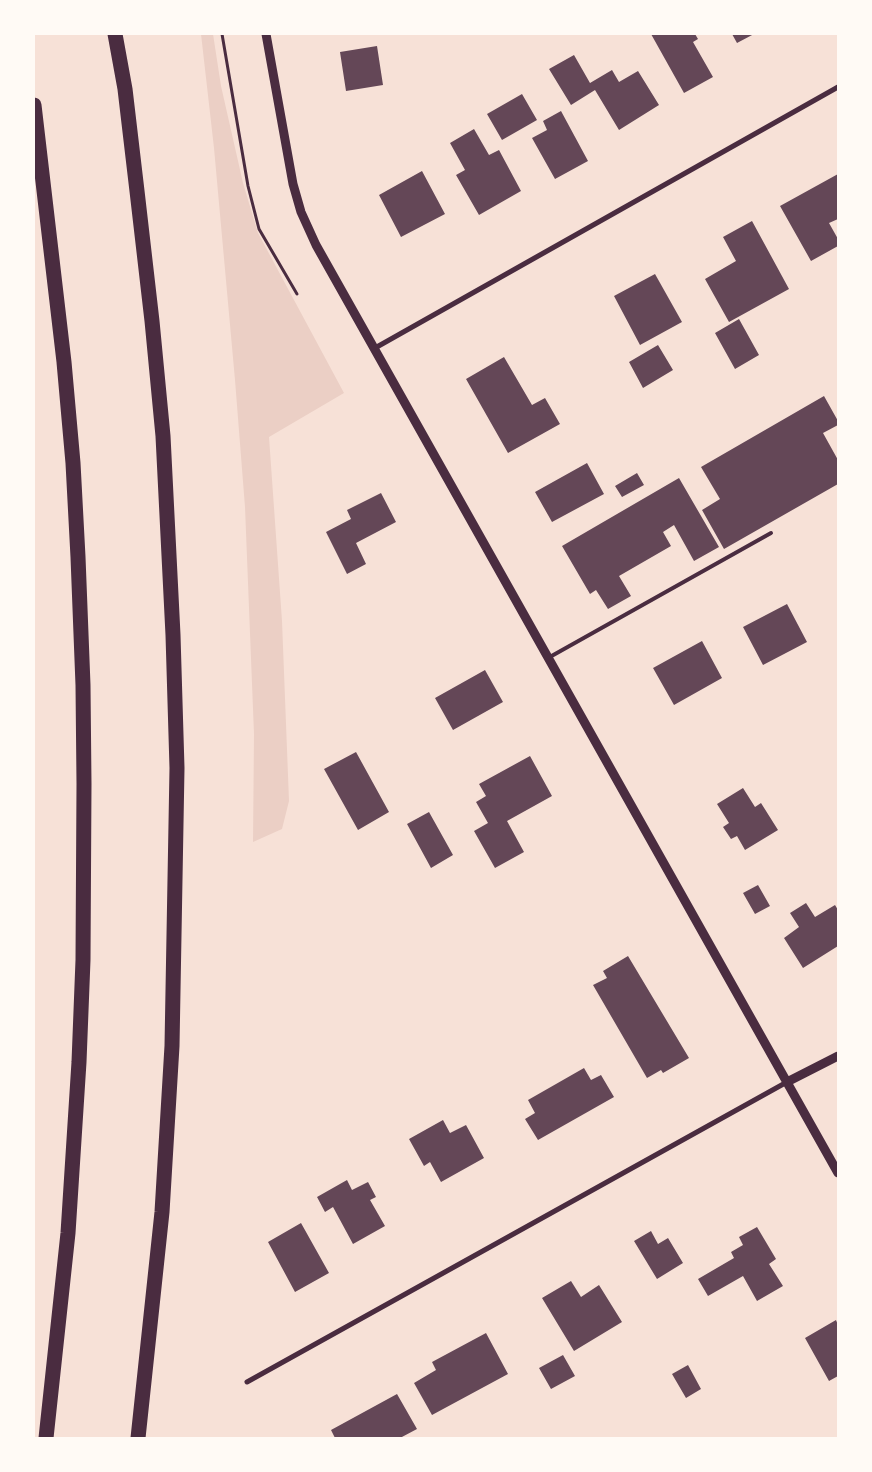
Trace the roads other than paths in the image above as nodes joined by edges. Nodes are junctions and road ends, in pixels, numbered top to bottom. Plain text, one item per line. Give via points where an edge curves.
1 (116, 34) edge
2 (266, 34) edge
3 (838, 86) edge
4 (34, 105) edge
5 (375, 348) junction
6 (771, 533) dead end
7 (548, 658) junction
8 (838, 1056) edge
9 (787, 1082) junction
10 (838, 1173) edge
11 (247, 1382) dead end
12 (46, 1438) edge
13 (138, 1438) edge

1 - 13 highway via 138,200 163,436 177,768 171,1065 162,1212
2 - 5 street via 301,212 316,245
3 - 5 street
4 - 12 highway via 64,362 72,463 84,774 84,941 79,1071 68,1233
5 - 7 street
6 - 7 lane
7 - 9 street
8 - 9 street
9 - 10 street
9 - 11 street

